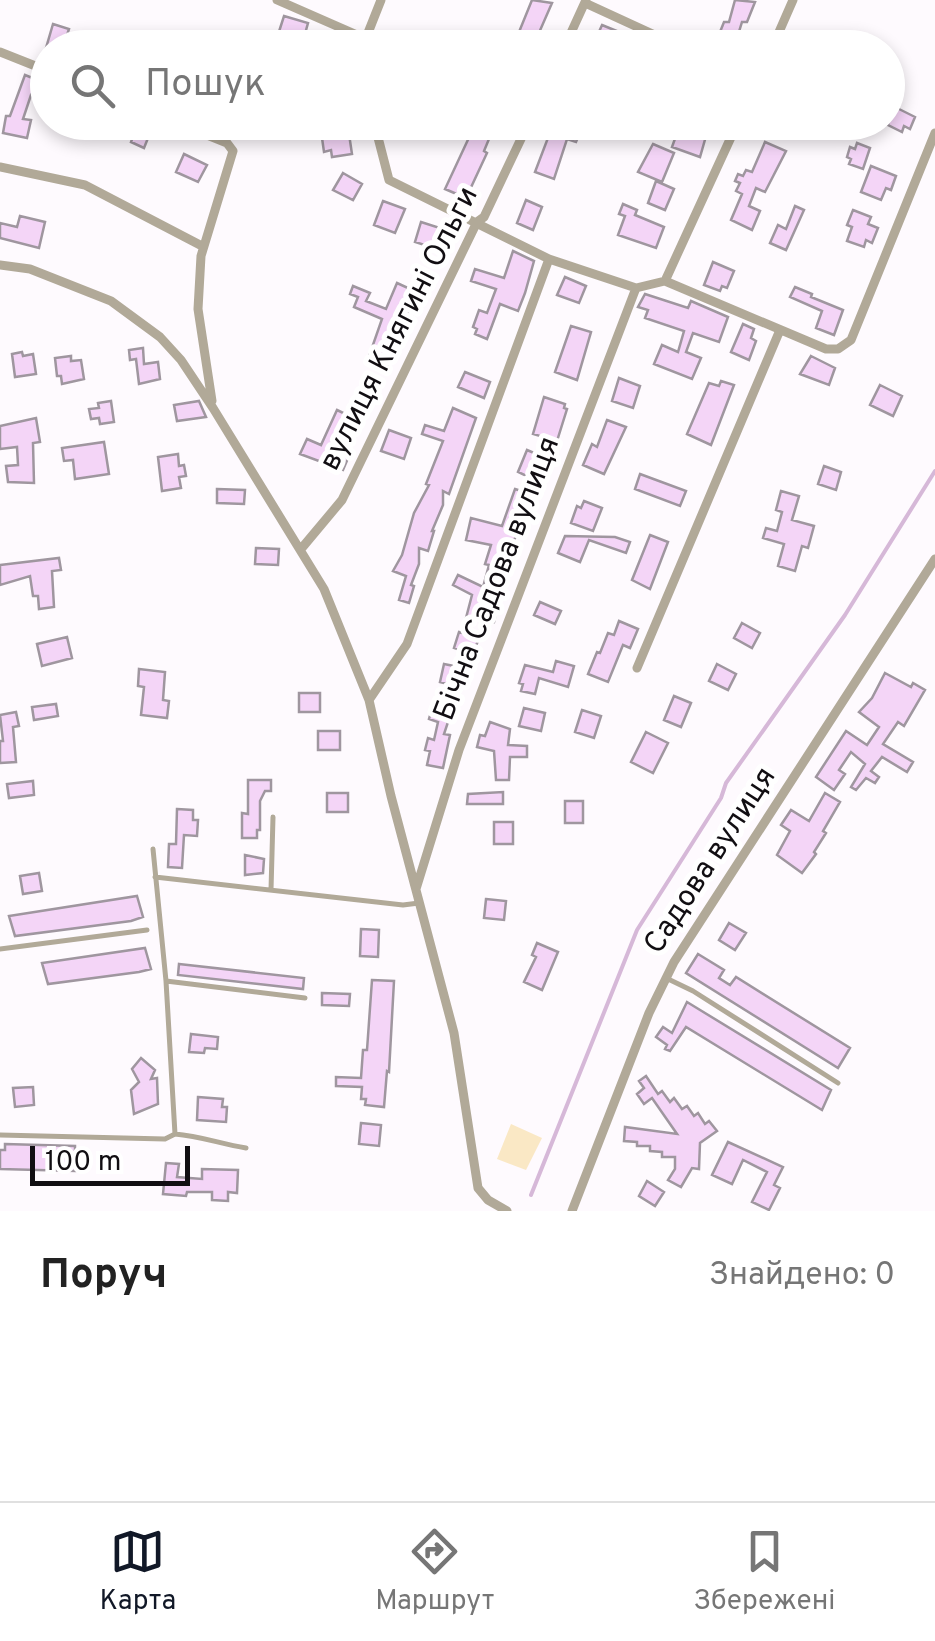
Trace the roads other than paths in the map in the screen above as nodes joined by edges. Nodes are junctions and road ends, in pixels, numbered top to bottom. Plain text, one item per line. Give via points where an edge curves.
1 (277, 0) edge
2 (380, 0) edge
3 (792, 0) edge
4 (586, 1) edge
5 (337, 30) edge
6 (368, 30) edge
7 (572, 30) edge
8 (646, 30) edge
9 (780, 30) edge
10 (0, 52) edge
11 (30, 64) edge
12 (935, 133) edge
13 (219, 140) edge
14 (379, 140) edge
15 (520, 140) edge
16 (730, 140) edge
17 (0, 167) edge
18 (476, 222) junction
19 (202, 246) junction
20 (549, 259) junction
21 (0, 265) edge
22 (665, 281) junction
23 (636, 288) junction
24 (780, 330) junction
25 (213, 408) junction
26 (300, 549) junction
27 (935, 559) edge
28 (637, 668) dead end
29 (369, 700) junction
30 (273, 817) dead end
31 (152, 849) dead end
32 (156, 877) junction
33 (271, 890) junction
34 (416, 892) junction
35 (419, 903) junction
36 (147, 930) dead end
37 (0, 950) edge
38 (666, 978) junction
39 (166, 981) junction
40 (305, 998) dead end
41 (838, 1083) dead end
42 (175, 1134) junction
43 (0, 1135) edge
44 (246, 1148) dead end
45 (508, 1211) edge
46 (572, 1211) edge

1 - 5 street
2 - 6 street
3 - 9 street
4 - 7 street
4 - 8 street
10 - 11 street
12 - 24 street via 851,340 826,349
13 - 19 street via 233,152
14 - 18 street via 389,180
15 - 18 street, вулиця Княгині Ольги
16 - 22 street
17 - 19 street via 85,186
18 - 20 street
18 - 26 street, вулиця Княгині Ольги via 342,500
19 - 25 street via 198,309
20 - 23 street
20 - 29 street via 407,644
21 - 25 street via 41,272 139,319 181,360
22 - 23 street
22 - 24 street
23 - 34 street, Бічна Садова вулиця via 459,750
24 - 28 street
25 - 26 street
26 - 29 street via 324,589
27 - 38 street, Садова вулиця
29 - 34 street
30 - 33 lane
31 - 32 lane
32 - 33 lane
32 - 39 lane
33 - 35 lane
34 - 35 street
35 - 45 street via 454,1033 478,1188
36 - 37 lane
38 - 41 lane
38 - 46 street, Садова вулиця
39 - 40 lane
39 - 42 lane
42 - 43 lane
42 - 44 lane

